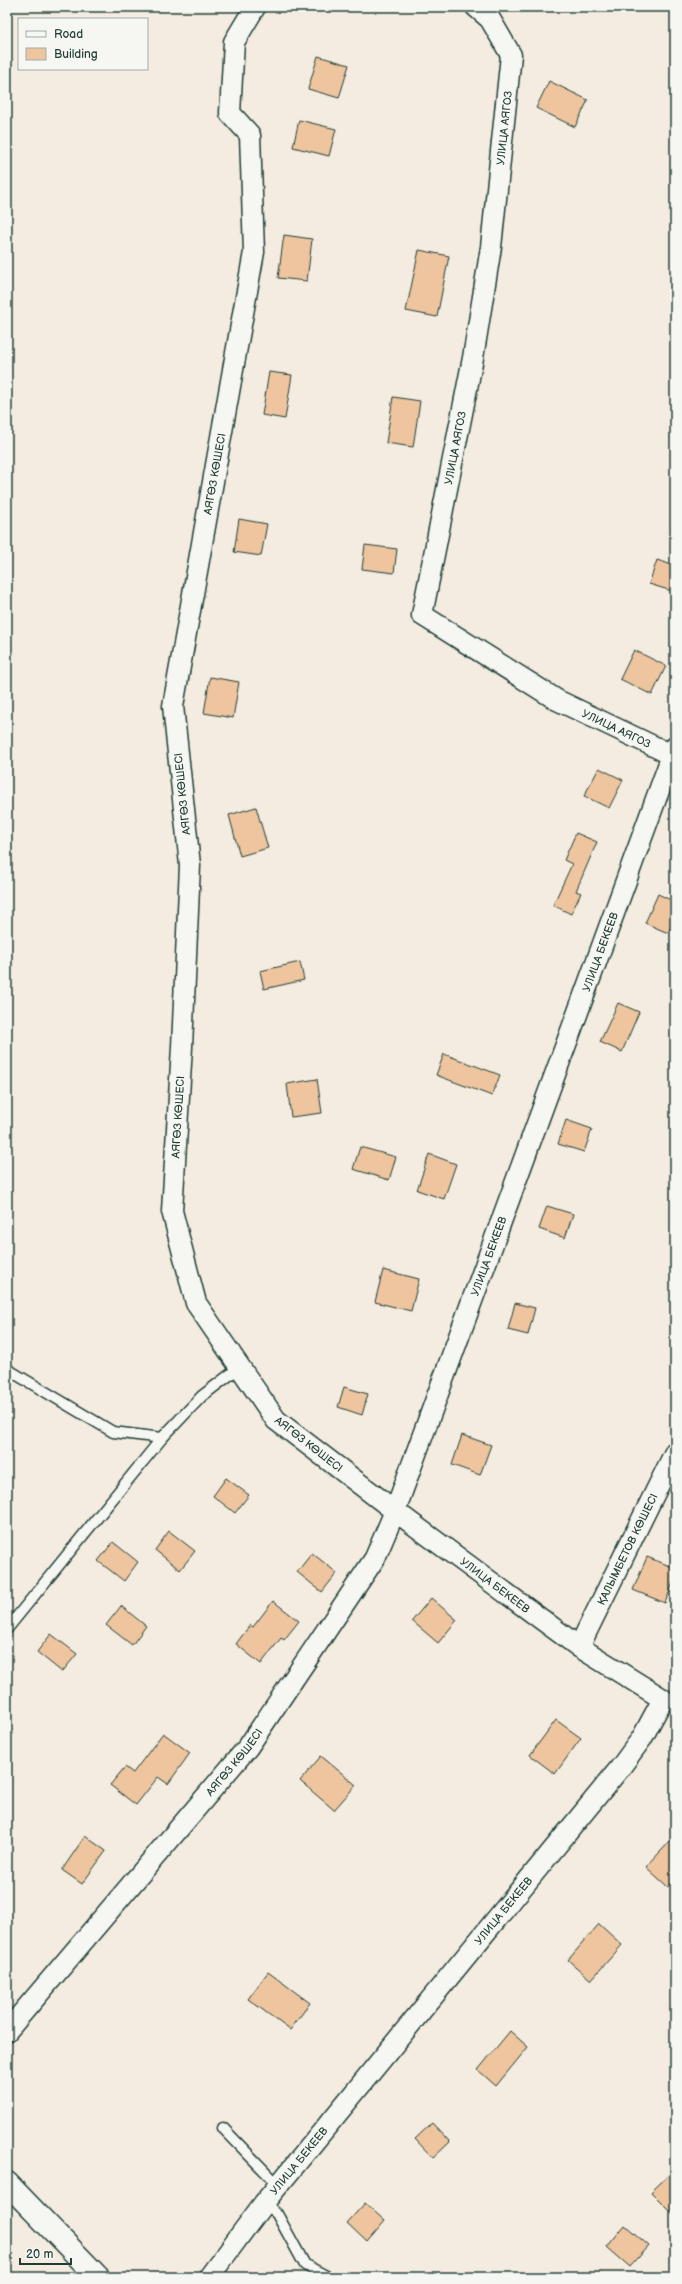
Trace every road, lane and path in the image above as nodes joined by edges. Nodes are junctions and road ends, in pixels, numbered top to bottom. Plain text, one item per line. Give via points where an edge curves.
1 (255, 7) edge
2 (476, 7) edge
3 (674, 751) edge
4 (240, 1367) junction
5 (7, 1369) edge
6 (162, 1438) junction
7 (675, 1452) edge
8 (395, 1511) junction
9 (7, 1629) edge
10 (579, 1647) junction
11 (669, 1704) edge
12 (7, 2031) edge
13 (223, 2128) dead end
14 (7, 2184) edge
15 (280, 2187) junction
16 (264, 2204) junction
17 (98, 2277) edge
18 (209, 2277) edge
19 (328, 2277) edge

1 - 4 street, АЯГӨЗ КӨШЕСІ via 234,42 230,113 250,135 254,252 173,706 190,865 172,1211 196,1303
2 - 3 street, УЛИЦА АЯГОЗ via 490,20 511,55 491,248 473,358 422,615 557,700
3 - 8 street, УЛИЦА БЕКЕЕВ
4 - 6 lane via 202,1396
4 - 8 street, АЯГӨЗ КӨШЕСІ via 276,1420
5 - 6 lane via 113,1432
6 - 9 lane
7 - 10 street, ҚАЛЫМБЕТОВ КӨШЕСІ
8 - 10 street, УЛИЦА БЕКЕЕВ
8 - 12 street, АЯГӨЗ КӨШЕСІ via 375,1558 248,1746
10 - 11 street, УЛИЦА БЕКЕЕВ
11 - 15 street, УЛИЦА БЕКЕЕВ
13 - 15 lane
14 - 17 street
15 - 16 street, УЛИЦА БЕКЕЕВ
16 - 18 street, УЛИЦА БЕКЕЕВ
16 - 19 lane via 277,2214 305,2265

